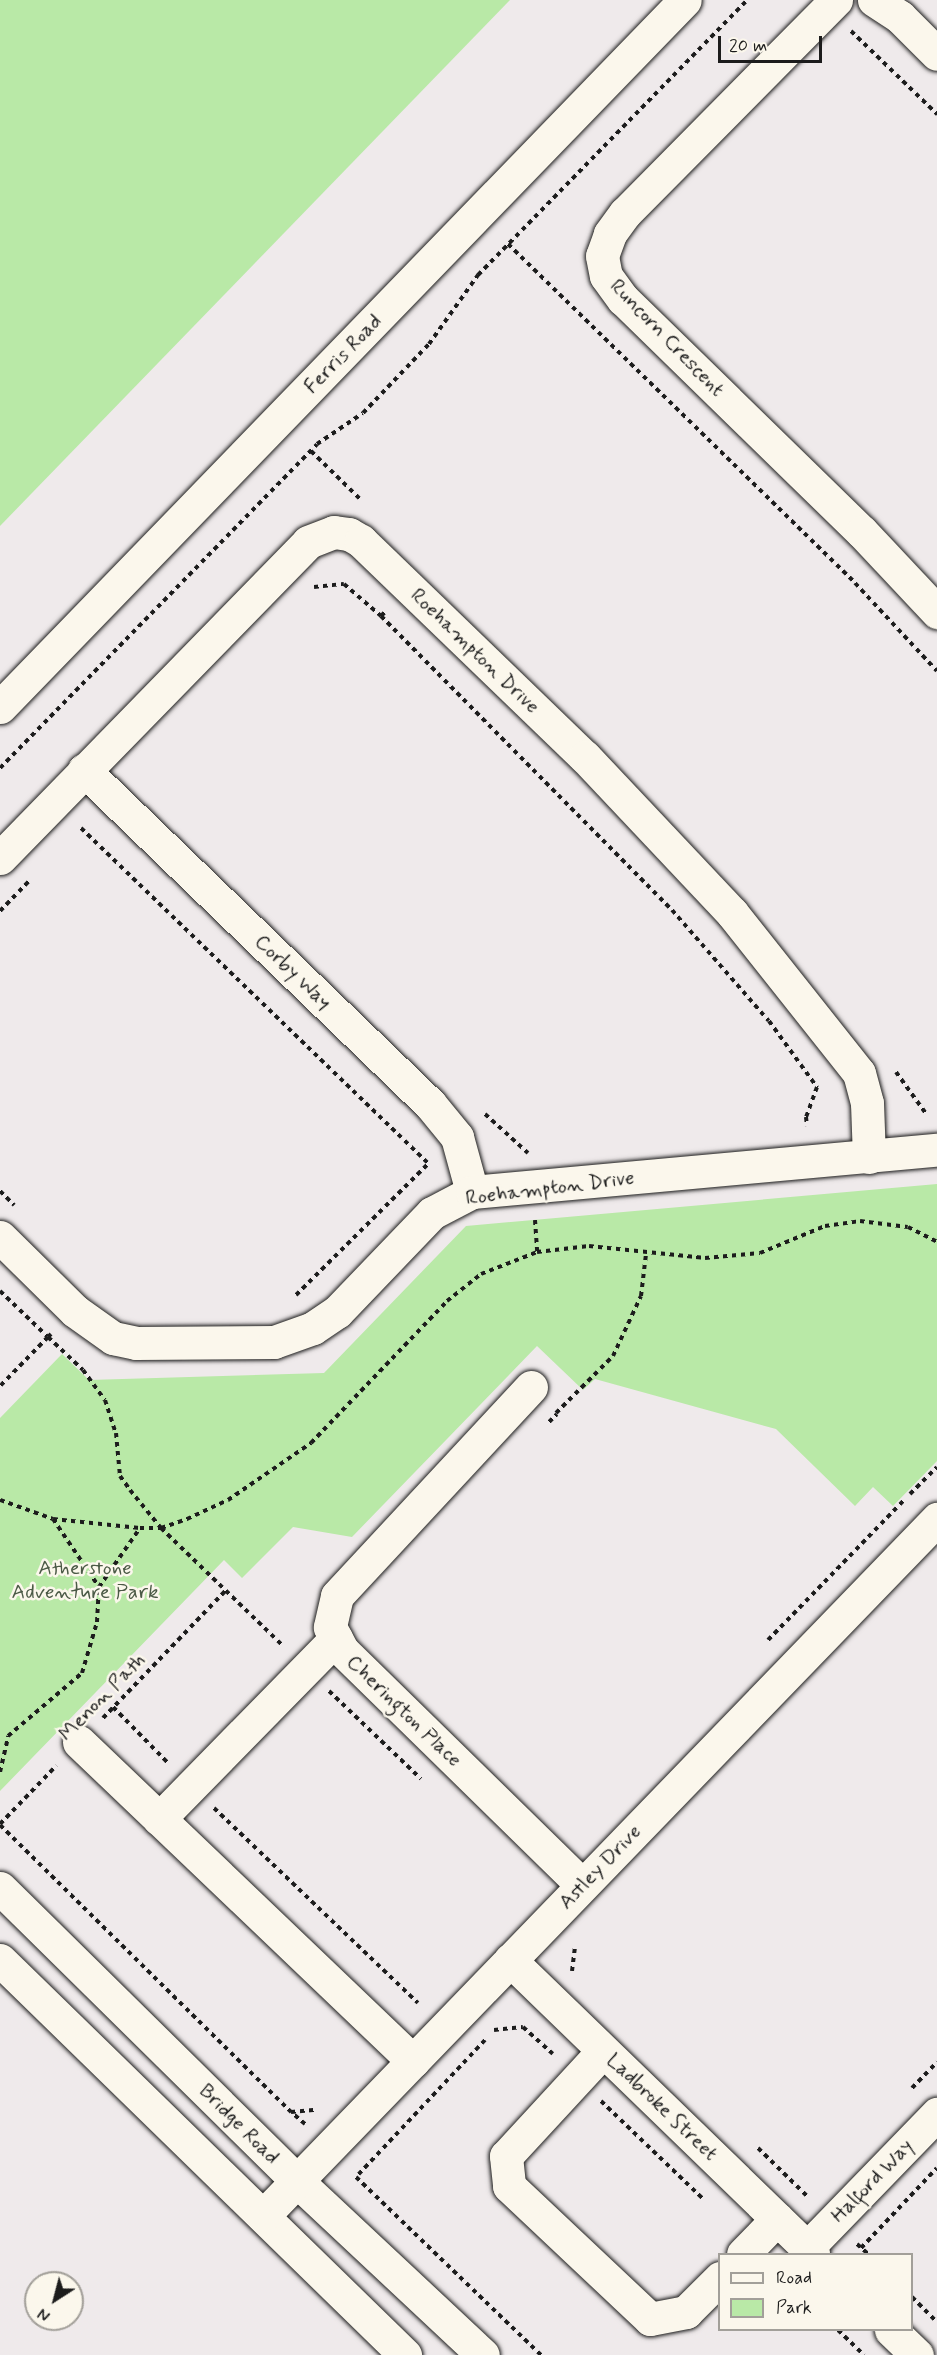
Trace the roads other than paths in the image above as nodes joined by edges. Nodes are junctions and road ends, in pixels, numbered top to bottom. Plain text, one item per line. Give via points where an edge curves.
1 (685, 0) edge
2 (836, 0) edge
3 (877, 1) edge
4 (937, 54) edge
5 (937, 612) edge
6 (0, 707) edge
7 (84, 770) junction
8 (0, 858) edge
9 (937, 1150) edge
10 (869, 1157) junction
11 (472, 1192) junction
12 (0, 1237) edge
13 (531, 1387) road end
14 (937, 1519) edge
15 (336, 1638) junction
16 (79, 1742) road end
17 (159, 1818) junction
18 (582, 1886) junction
19 (0, 1888) edge
20 (510, 1960) junction
21 (5, 1975) edge
22 (603, 2051) junction
23 (413, 2061) junction
24 (937, 2114) edge
25 (298, 2182) junction
26 (263, 2216) junction
27 (777, 2219) junction
28 (810, 2251) edge
29 (744, 2253) edge
30 (718, 2280) edge
31 (892, 2331) edge
32 (405, 2355) edge
33 (483, 2355) edge
34 (917, 2355) edge

1 - 6 street, Ferris Road
2 - 5 street, Runcorn Crescent via 625,213 610,234 602,256 606,276 623,299 862,532
3 - 4 street
7 - 8 street, Roehampton Drive
7 - 10 street, Roehampton Drive via 308,542 334,532 349,534 409,587 651,824 732,913 859,1073 867,1103
7 - 11 street, Corby Way via 430,1104 457,1137
9 - 10 street, Roehampton Drive
10 - 11 street, Roehampton Drive
11 - 12 street, Roehampton Drive via 432,1213 337,1312 294,1338 274,1342 136,1343 98,1331
13 - 15 street, Cherington Place via 337,1596 330,1627
14 - 18 street, Astley Drive
15 - 17 street
15 - 18 street, Cherington Place via 342,1650
16 - 17 street
17 - 23 street
18 - 20 street, Astley Drive
19 - 25 street, Bridge Road
20 - 22 street, Ladbroke Street
20 - 23 street, Astley Drive
21 - 26 street
22 - 27 street, Ladbroke Street
22 - 30 street via 506,2156 509,2186 650,2319 686,2312
23 - 25 street, Astley Drive
24 - 28 street, Halford Way
25 - 26 street, Astley Drive
25 - 33 street, Bridge Road
26 - 32 street
27 - 28 street, Ladbroke Street
27 - 29 street
31 - 34 street

